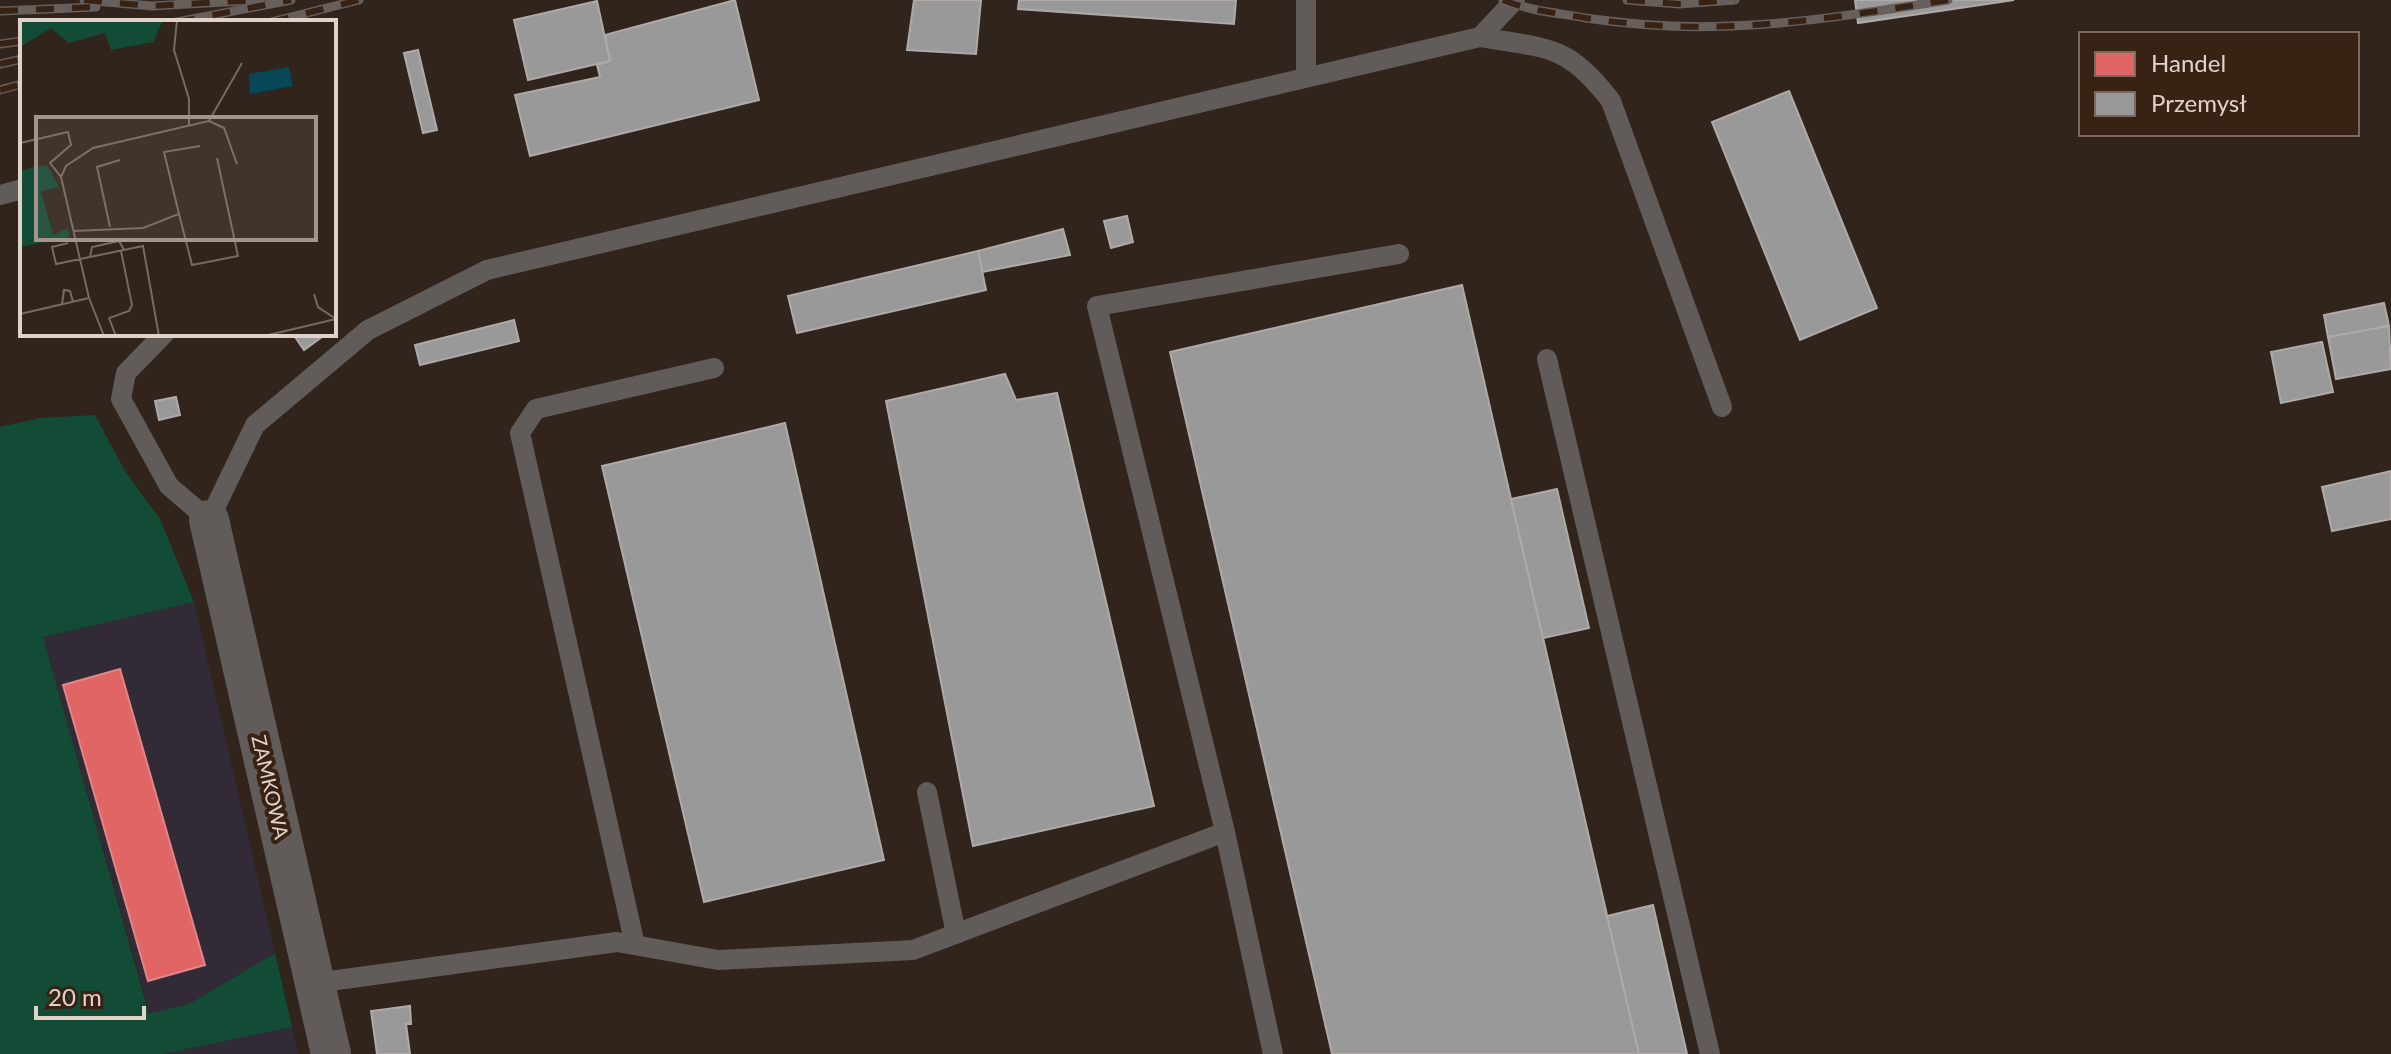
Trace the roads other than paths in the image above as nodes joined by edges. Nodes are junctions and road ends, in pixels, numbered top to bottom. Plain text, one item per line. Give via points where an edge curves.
1 (1306, 0) edge
2 (1515, 0) edge
3 (1480, 37) junction
4 (1306, 76) junction
5 (20, 190) edge
6 (0, 195) edge
7 (1399, 254) dead end
8 (162, 336) edge
9 (1547, 359) dead end
10 (714, 368) dead end
11 (1722, 407) dead end
12 (209, 520) junction
13 (927, 792) dead end
14 (1225, 832) junction
15 (956, 934) junction
16 (635, 945) junction
17 (315, 983) junction
18 (331, 1054) edge
19 (1273, 1054) edge
20 (1710, 1054) edge

1 - 4 lane
2 - 3 lane
3 - 4 lane
3 - 11 lane via 1555,50 1585,68 1611,101
4 - 12 lane via 487,270 368,330 255,425
5 - 6 lane
7 - 14 lane via 1097,306
8 - 12 lane via 126,373 121,399 169,486
9 - 20 lane
10 - 16 lane via 536,409 520,433
12 - 17 street, ZAMKOWA
13 - 15 lane
14 - 15 lane
14 - 19 lane
15 - 16 lane via 913,950 718,960
16 - 17 lane via 617,942
17 - 18 street, ZAMKOWA

